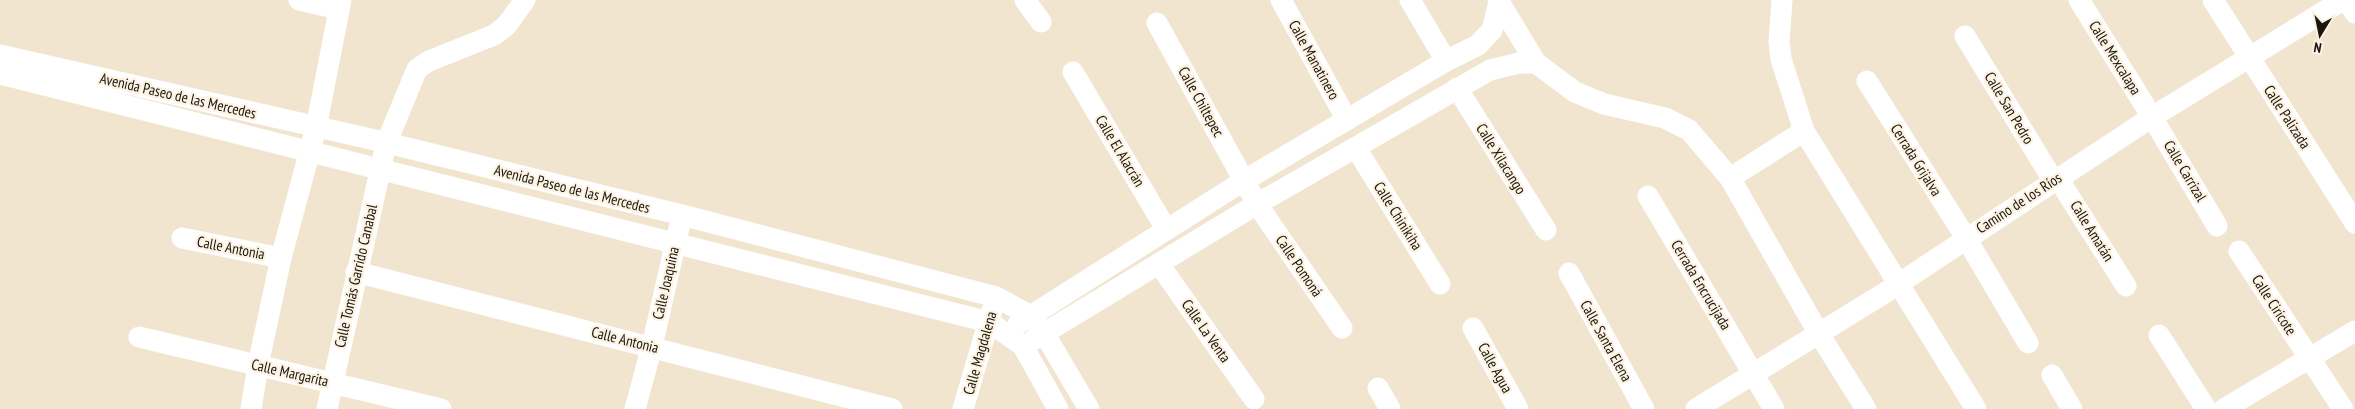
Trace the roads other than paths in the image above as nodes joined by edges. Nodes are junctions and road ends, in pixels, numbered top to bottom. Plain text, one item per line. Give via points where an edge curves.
1 (299, 0) edge
2 (525, 0) edge
3 (1025, 0) edge
4 (1281, 0) edge
5 (1410, 0) edge
6 (1782, 0) edge
7 (2079, 0) edge
8 (2213, 0) edge
9 (2343, 0) edge
10 (2347, 0) edge
11 (1498, 1) edge
12 (340, 5) edge
13 (2355, 13) edge
14 (1041, 22) dead end
15 (1157, 23) dead end
16 (1966, 36) dead end
17 (0, 55) edge
18 (2249, 57) junction
19 (1446, 61) junction
20 (1536, 63) junction
21 (1073, 72) dead end
22 (0, 74) edge
23 (1867, 81) dead end
24 (1457, 88) junction
25 (2152, 117) junction
26 (1346, 120) junction
27 (316, 128) junction
28 (1804, 131) junction
29 (386, 144) junction
30 (1356, 148) junction
31 (309, 153) junction
32 (380, 170) junction
33 (1730, 178) junction
34 (2055, 179) junction
35 (1245, 180) junction
36 (1648, 196) dead end
37 (1257, 204) junction
38 (682, 216) junction
39 (2355, 222) edge
40 (2217, 226) dead end
41 (1166, 229) junction
42 (1546, 230) dead end
43 (182, 238) dead end
44 (1966, 238) junction
45 (676, 241) junction
46 (2239, 251) dead end
47 (281, 258) junction
48 (1158, 264) junction
49 (356, 272) junction
50 (1568, 273) dead end
51 (1440, 284) dead end
52 (1898, 284) junction
53 (2126, 286) dead end
54 (996, 297) junction
55 (1031, 316) junction
56 (997, 327) junction
57 (1342, 328) dead end
58 (1473, 328) dead end
59 (2355, 331) edge
60 (1044, 333) junction
61 (1819, 334) junction
62 (2159, 335) dead end
63 (139, 337) dead end
64 (2028, 343) dead end
65 (652, 346) junction
66 (1023, 346) junction
67 (2310, 359) junction
68 (258, 365) junction
69 (1753, 375) junction
70 (2052, 375) dead end
71 (332, 383) junction
72 (1378, 388) dead end
73 (1078, 390) junction
74 (1254, 399) dead end
75 (1054, 408) edge
76 (251, 409) edge
77 (327, 409) edge
78 (441, 409) edge
79 (635, 409) edge
80 (892, 409) edge
81 (963, 409) edge
82 (1089, 409) edge
83 (1390, 409) edge
84 (1518, 409) edge
85 (1644, 409) edge
86 (1696, 409) edge
87 (1774, 409) edge
88 (1866, 409) edge
89 (1976, 409) edge
90 (2072, 409) edge
91 (2206, 409) edge
92 (2224, 409) edge
93 (2343, 409) edge

1 - 12 street
2 - 29 street, Calle Tomás Garrido Canabal via 506,26 494,34 417,69
3 - 14 street
4 - 26 street, Calle Manatinero
5 - 19 street
6 - 28 street via 1781,59
7 - 25 street, Calle Mexcalapa
8 - 18 street, Calle Palizada
9 - 18 street, Camino de los Ríos
10 - 13 street
11 - 19 street via 1492,30 1478,45
11 - 20 street
12 - 27 street
15 - 35 street, Calle Chiltepec
16 - 34 street, Calle San Pedro
17 - 27 street, Avenida Paseo de las Mercedes
18 - 25 street, Camino de los Ríos
18 - 39 street, Calle Palizada
19 - 26 street
20 - 24 street via 1519,63 1490,70
20 - 33 street via 1575,92 1611,106 1665,118 1689,130
21 - 41 street, Calle El Alacrán
22 - 31 street, Avenida Paseo de las Mercedes
23 - 44 street, Cerrada Grijalva
24 - 30 street
24 - 42 street, Calle Xilacango
25 - 34 street, Camino de los Ríos
25 - 40 street, Calle Carrizal
26 - 35 street
27 - 29 street, Avenida Paseo de las Mercedes
27 - 31 street
28 - 33 street
28 - 52 street
29 - 32 street, Calle Tomás Garrido Canabal
29 - 38 street, Avenida Paseo de las Mercedes
30 - 37 street
30 - 51 street, Calle Chinikiha
31 - 32 street, Avenida Paseo de las Mercedes
31 - 47 street
32 - 45 street, Avenida Paseo de las Mercedes
32 - 49 street, Calle Tomás Garrido Canabal
33 - 61 street
34 - 44 street, Camino de los Ríos
34 - 53 street, Calle Amatán
35 - 37 street, Calle Chiltepec
35 - 41 street
36 - 69 street, Cerrada Encrucijada
37 - 48 street
37 - 57 street, Calle Pomoná
38 - 45 street, Calle Joaquina
38 - 54 street, Avenida Paseo de las Mercedes
41 - 55 street
43 - 47 street, Calle Antonia
44 - 52 street, Camino de los Ríos
44 - 64 street, Cerrada Grijalva
45 - 56 street, Avenida Paseo de las Mercedes
45 - 65 street, Calle Joaquina
46 - 67 street, Calle Ciricote
47 - 68 street
48 - 60 street
48 - 74 street, Calle La Venta
49 - 65 street, Calle Antonia
49 - 71 street, Calle Tomás Garrido Canabal
50 - 85 street, Calle Santa Elena
52 - 61 street, Camino de los Ríos
52 - 89 street
54 - 55 street, Avenida Paseo de las Mercedes
54 - 56 street, Calle Magdalena
55 - 56 street
55 - 60 street, Avenida Paseo de las Mercedes
56 - 66 street, Avenida Paseo de las Mercedes
56 - 81 street, Calle Magdalena
58 - 84 street, Calle Agua
59 - 67 street
60 - 66 street
60 - 73 street, Avenida Paseo de las Mercedes
61 - 69 street, Camino de los Ríos
61 - 88 street
62 - 91 street
63 - 68 street, Calle Margarita
65 - 79 street, Calle Joaquina
65 - 80 street, Calle Antonia
66 - 75 street, Avenida Paseo de las Mercedes
67 - 92 street
67 - 93 street, Calle Ciricote
68 - 71 street, Calle Margarita
68 - 76 street
69 - 86 street, Camino de los Ríos
69 - 87 street, Cerrada Encrucijada
70 - 90 street
71 - 77 street, Calle Tomás Garrido Canabal
71 - 78 street, Calle Margarita
72 - 83 street
73 - 75 street
73 - 82 street, Avenida Paseo de las Mercedes

